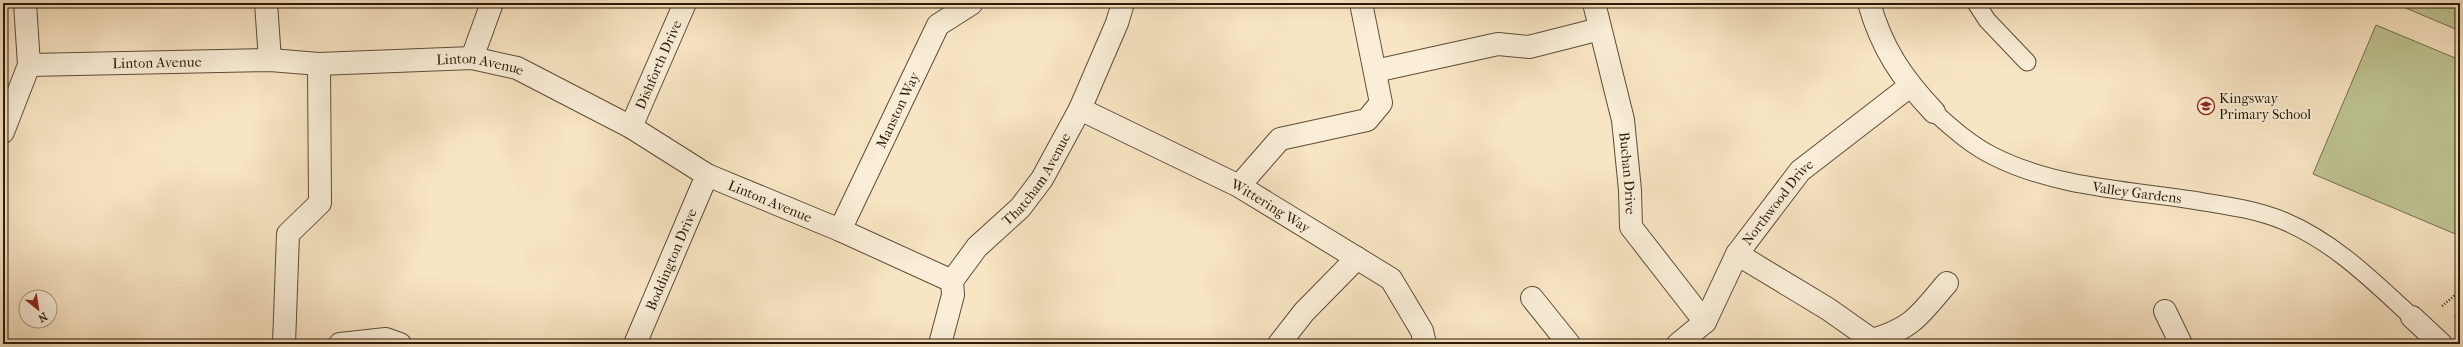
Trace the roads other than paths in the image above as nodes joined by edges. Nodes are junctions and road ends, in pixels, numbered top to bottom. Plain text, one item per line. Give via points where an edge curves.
1 (25, 3) edge
2 (266, 3) edge
3 (492, 3) edge
4 (685, 3) edge
5 (1123, 3) edge
6 (1361, 3) edge
7 (1594, 3) edge
8 (1870, 3) edge
9 (1976, 3) edge
10 (971, 4) edge
11 (1600, 29) junction
12 (472, 58) junction
13 (270, 60) junction
14 (2027, 62) dead end
15 (319, 64) junction
16 (29, 65) junction
17 (1374, 71) junction
18 (1910, 86) junction
19 (1080, 109) junction
20 (1934, 112) joint
21 (631, 127) junction
22 (3, 132) edge
23 (707, 175) junction
24 (1239, 186) junction
25 (840, 230) junction
26 (1737, 254) junction
27 (1357, 258) junction
28 (952, 281) junction
29 (1947, 283) dead end
30 (1532, 298) dead end
31 (2165, 311) dead end
32 (2412, 317) joint
33 (1704, 322) junction
34 (284, 344) edge
35 (340, 344) edge
36 (400, 344) edge
37 (635, 344) edge
38 (940, 344) edge
39 (1278, 344) edge
40 (1425, 344) edge
41 (1569, 344) edge
42 (1678, 344) edge
43 (2181, 344) edge
44 (2441, 344) edge

1 - 16 street
2 - 13 street
3 - 12 street
4 - 21 street, Dishforth Drive
5 - 19 street, Thatcham Avenue
6 - 17 street
7 - 11 street, Buchan Drive
8 - 18 street, Valley Gardens via 1875,23 1890,58
9 - 14 lane via 1987,20
10 - 25 street, Manston Way via 938,25
11 - 17 street via 1529,47 1498,44
11 - 33 street, Buchan Drive via 1623,120 1631,227
12 - 15 street, Linton Avenue
12 - 21 street, Linton Avenue via 517,68
13 - 15 street, Linton Avenue
13 - 16 street, Linton Avenue
15 - 34 street via 320,203 288,234
16 - 22 street
17 - 24 street via 1381,103 1367,120 1280,139
18 - 20 street, Valley Gardens
18 - 26 street, Northwood Drive via 1800,171
19 - 24 street, Wittering Way
19 - 28 street, Thatcham Avenue via 1042,179 1020,208 977,247
20 - 32 lane, Valley Gardens via 1974,145 1994,157 2048,177 2222,204 2283,220 2334,248
21 - 23 street, Linton Avenue
23 - 25 street, Linton Avenue
23 - 37 street, Boddington Drive
24 - 27 street, Wittering Way
25 - 28 street, Linton Avenue
26 - 29 street via 1828,309 1872,340 1893,334 1911,324
26 - 33 street, Northwood Drive
27 - 39 street via 1304,312
27 - 40 street, Wittering Way via 1391,279 1422,331
28 - 38 street via 953,295
30 - 41 street
31 - 43 street
32 - 44 street, Valley Gardens
33 - 42 street, Northwood Drive
35 - 36 street via 386,339

